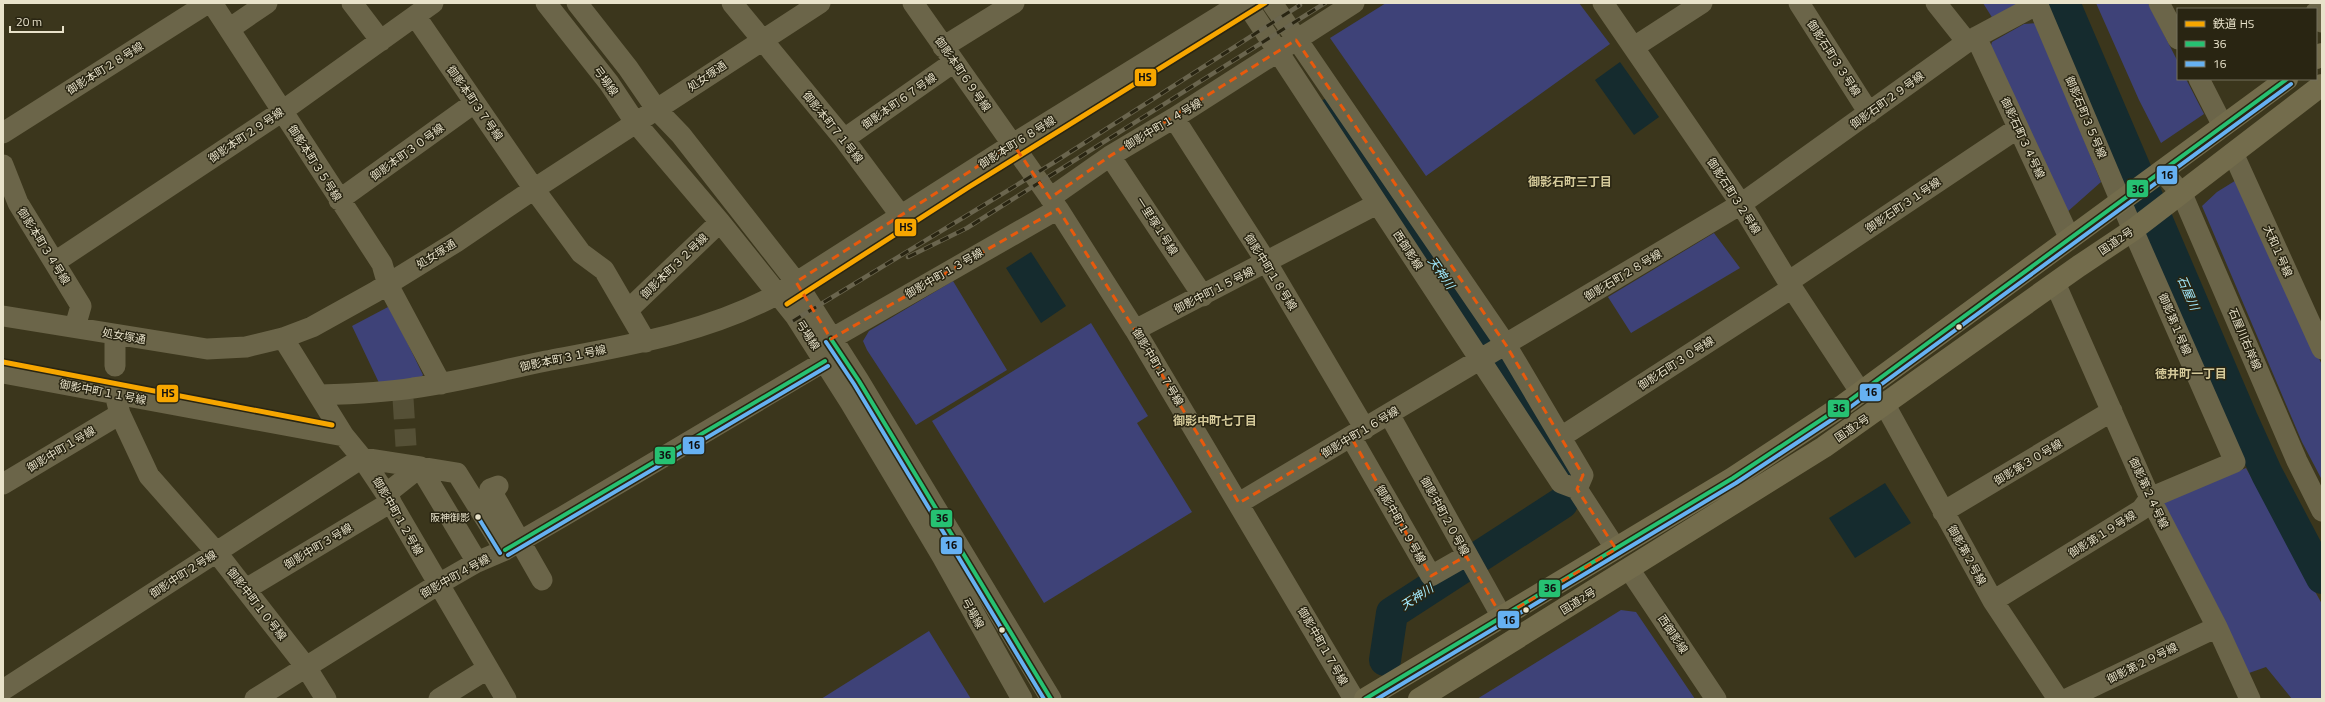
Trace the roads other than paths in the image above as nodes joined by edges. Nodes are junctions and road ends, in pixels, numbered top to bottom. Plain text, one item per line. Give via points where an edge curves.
1 (208, 3) edge
2 (212, 3) edge
3 (267, 3) edge
4 (352, 3) edge
5 (434, 3) edge
6 (546, 3) edge
7 (577, 3) edge
8 (732, 3) edge
9 (820, 3) edge
10 (913, 3) edge
11 (1014, 3) edge
12 (1241, 3) edge
13 (1246, 3) edge
14 (1272, 3) edge
15 (1354, 3) edge
16 (1702, 3) edge
17 (1799, 3) edge
18 (1936, 3) edge
19 (2159, 3) edge
20 (1605, 4) edge
21 (2038, 4) edge
22 (416, 17) junction
23 (229, 29) junction
24 (2177, 37) edge
25 (762, 40) junction
26 (1296, 40) junction
27 (1972, 40) junction
28 (381, 41) junction
29 (1634, 47) junction
30 (1277, 51) junction
31 (949, 55) junction
32 (2200, 80) edge
33 (2287, 80) edge
34 (2322, 85) edge
35 (474, 103) junction
36 (657, 110) junction
37 (281, 112) junction
38 (1869, 113) junction
39 (1174, 118) junction
40 (635, 122) junction
41 (2223, 126) junction
42 (2018, 128) junction
43 (3, 133) edge
44 (844, 139) junction
45 (1013, 144) junction
46 (2233, 153) junction
47 (1110, 156) junction
48 (3, 165) edge
49 (2157, 175) junction
50 (534, 189) junction
51 (2182, 194) junction
52 (2126, 197) junction
53 (339, 200) junction
54 (1054, 203) junction
55 (1377, 204) junction
56 (1741, 204) junction
57 (901, 216) junction
58 (720, 222) junction
59 (2138, 226) junction
60 (2070, 239) junction
61 (55, 262) junction
62 (1267, 263) junction
63 (796, 282) junction
64 (2055, 283) junction
65 (388, 285) junction
66 (1790, 285) junction
67 (778, 294) junction
68 (1203, 296) junction
69 (628, 310) junction
70 (3, 316) edge
71 (75, 327) junction
72 (1135, 330) junction
73 (115, 335) junction
74 (283, 338) junction
75 (831, 339) junction
76 (646, 342) junction
77 (2322, 349) edge
78 (1494, 352) junction
79 (825, 361) junction
80 (114, 366) dead end
81 (3, 373) edge
82 (441, 384) junction
83 (114, 392) junction
84 (1861, 393) junction
85 (319, 395) junction
86 (1885, 405) junction
87 (2112, 411) junction
88 (120, 414) junction
89 (1389, 414) junction
90 (1358, 433) junction
91 (344, 436) junction
92 (1561, 437) junction
93 (362, 458) junction
94 (411, 459) junction
95 (2235, 462) joint
96 (3, 484) edge
97 (498, 486) dead end
98 (1577, 489) junction
99 (388, 498) junction
100 (2150, 498) junction
101 (1239, 504) junction
102 (2322, 511) edge
103 (1943, 512) junction
104 (1616, 549) junction
105 (505, 550) junction
106 (217, 552) junction
107 (1469, 560) junction
108 (477, 562) junction
109 (1629, 569) junction
110 (542, 580) dead end
111 (437, 585) junction
112 (246, 590) junction
113 (1993, 601) junction
114 (1502, 617) junction
115 (2217, 627) junction
116 (306, 667) junction
117 (487, 669) junction
118 (3, 690) edge
119 (255, 699) edge
120 (326, 699) edge
121 (439, 699) edge
122 (506, 699) edge
123 (1022, 699) edge
124 (1051, 699) edge
125 (1354, 699) edge
126 (1365, 699) edge
127 (1419, 699) edge
128 (1716, 699) edge
129 (2058, 699) edge
130 (2066, 699) edge
131 (2250, 699) edge

1 - 43 street, 御影本町２８号線
2 - 23 street, 御影本町３５号線
3 - 23 street
4 - 28 street
5 - 22 street, 御影本町２９号線
6 - 40 street, 弓場線 via 609,83
7 - 36 street, 弓場線
8 - 25 street, 御影本町７１号線
9 - 25 street, 処女塚通
10 - 31 street, 御影本町６９号線
11 - 31 street, 御影本町６７号線
12 - 45 street, 御影本町６８号線
13 - 30 street, 西御影線
14 - 26 street, 西御影線
15 - 26 street, 御影中町１４号線
16 - 29 street
17 - 38 street, 御影石町３３号線
18 - 27 street, 御影石町３４号線
19 - 24 street
20 - 29 street, 御影石町３２号線
21 - 27 street, 御影石町２９号線
21 - 52 street, 御影石町３５号線
22 - 28 street, 御影本町２９号線
22 - 35 street, 御影本町３７号線
23 - 37 street, 御影本町３５号線
25 - 36 street, 処女塚通
25 - 44 street, 御影本町７１号線
26 - 30 street, 御影中町１４号線
26 - 78 street, 西御影線
27 - 38 street, 御影石町２９号線
27 - 42 street, 御影石町３４号線
28 - 37 street, 御影本町２９号線
29 - 56 street, 御影石町３２号線
30 - 39 street, 御影中町１４号線
30 - 55 street, 西御影線
31 - 44 street, 御影本町６７号線
31 - 45 street, 御影本町６９号線
32 - 41 street
33 - 41 highway
34 - 46 highway, 国道2号
35 - 50 street, 御影本町３７号線
35 - 53 street, 御影本町３０号線
36 - 40 street, 処女塚通
36 - 63 street, 弓場線 via 681,135
37 - 53 street, 御影本町３５号線
37 - 61 street, 御影本町２９号線
38 - 56 street, 御影石町２９号線
39 - 47 street, 御影中町１４号線
39 - 62 street, 御影中町１８号線
40 - 50 street, 処女塚通
40 - 58 street, 弓場線
41 - 49 highway
42 - 60 street, 御影石町３４号線
42 - 66 street, 御影石町３１号線
44 - 57 street, 御影本町７１号線
45 - 54 street, 御影中町１７号線
45 - 57 street, 御影本町６８号線
46 - 51 highway, 国道2号
46 - 77 street, 大和１号線
47 - 54 street, 御影中町１４号線
47 - 68 street, 一里塚１号線
48 - 61 street, 御影本町３４号線 via 18,203
49 - 51 street, 石屋川右岸線
49 - 52 highway
50 - 65 street, 処女塚通
50 - 69 street, 御影本町３７号線 via 581,253 604,270
51 - 59 highway, 国道2号
51 - 102 street, 石屋川右岸線 via 2297,461
52 - 59 street, 御影石町３５号線
52 - 60 highway
53 - 65 street, 御影本町３５号線 via 382,264
54 - 72 street, 御影中町１７号線
54 - 75 street, 御影中町１３号線
55 - 62 street, 御影中町１５号線
55 - 78 street, 西御影線
56 - 66 street, 御影石町３２号線
56 - 78 street, 御影石町２８号線
57 - 63 street, 御影本町６８号線
58 - 67 street, 弓場線
58 - 69 street, 御影本町３２号線
59 - 64 highway, 国道2号
59 - 95 street, 御影第１号線 via 2166,302
60 - 84 highway
61 - 71 street, 御影本町３４号線 via 80,306
62 - 68 street, 御影中町１５号線
62 - 90 street, 御影中町１８号線
63 - 67 street, 御影本町３１号線
63 - 75 street, 弓場線
64 - 86 highway, 国道2号
64 - 87 street, 御影第２４号線
65 - 74 street, 処女塚通 via 312,327
65 - 82 street, 御影本町３５号線
66 - 84 street, 御影石町３２号線
66 - 92 street, 御影石町３０号線
67 - 76 street, 御影本町３１号線 via 754,307 705,326
67 - 79 street, 弓場線
68 - 72 street, 御影中町１５号線
69 - 76 street, 御影本町３７号線
70 - 71 street, 処女塚通
71 - 73 street, 処女塚通
72 - 101 street, 御影中町１７号線
73 - 74 street, 処女塚通 via 208,349 246,347
73 - 80 street
74 - 85 street, 御影中町１２号線
75 - 79 street
75 - 124 street, 弓場線
76 - 82 street, 御影本町３１号線
78 - 89 street, 御影中町１６号線
78 - 92 street, 西御影線
78 - 98 street, 西御影線 via 1561,483
79 - 105 street, 御影中町４号線
79 - 123 street, 弓場線 via 942,556
81 - 83 street, 御影中町１１号線
82 - 85 street, 御影本町３１号線 via 402,394
83 - 88 street, 御影中町１０号線
83 - 91 street, 御影中町１１号線
84 - 104 highway via 1777,449
85 - 91 street, 御影中町１２号線
86 - 103 street, 御影第２号線
86 - 109 highway, 国道2号 via 1779,477
87 - 100 street, 御影第２４号線
87 - 103 street, 御影第３０号線
88 - 96 street, 御影中町１号線
88 - 106 street, 御影中町１０号線 via 149,476
89 - 90 street, 御影中町１６号線
89 - 107 street, 御影中町２０号線
90 - 101 street, 御影中町１６号線
90 - 107 street, 御影中町１９号線 via 1431,576
91 - 93 street, 御影中町１２号線
92 - 98 street, 西御影線 via 1583,475
93 - 94 street
93 - 99 street, 御影中町１２号線
93 - 106 street, 御影中町２号線
94 - 99 street, 御影中町３号線
94 - 105 street via 457,473
94 - 108 street
95 - 100 street, 御影第１９号線
97 - 110 street via 490,489
98 - 104 street
99 - 111 street, 御影中町１２号線
99 - 112 street, 御影中町３号線
100 - 113 street, 御影第１９号線 via 2141,510
100 - 115 street, 御影第２４号線
101 - 125 street, 御影中町１７号線
103 - 113 street, 御影第２号線
104 - 114 highway
105 - 108 street, 御影中町４号線
106 - 112 street, 御影中町１０号線
106 - 118 street, 御影中町２号線
107 - 114 street, 御影中町２０号線
108 - 111 street, 御影中町４号線
109 - 127 highway, 国道2号
109 - 128 street, 西御影線
111 - 116 street, 御影中町４号線
111 - 117 street, 御影中町１２号線
112 - 116 street, 御影中町１０号線
113 - 129 street, 御影第２号線
114 - 126 highway
115 - 130 street, 御影第２９号線
115 - 131 street, 御影第２４号線
116 - 119 street, 御影中町４号線
116 - 120 street, 御影中町１０号線
117 - 121 street
117 - 122 street, 御影中町１２号線

